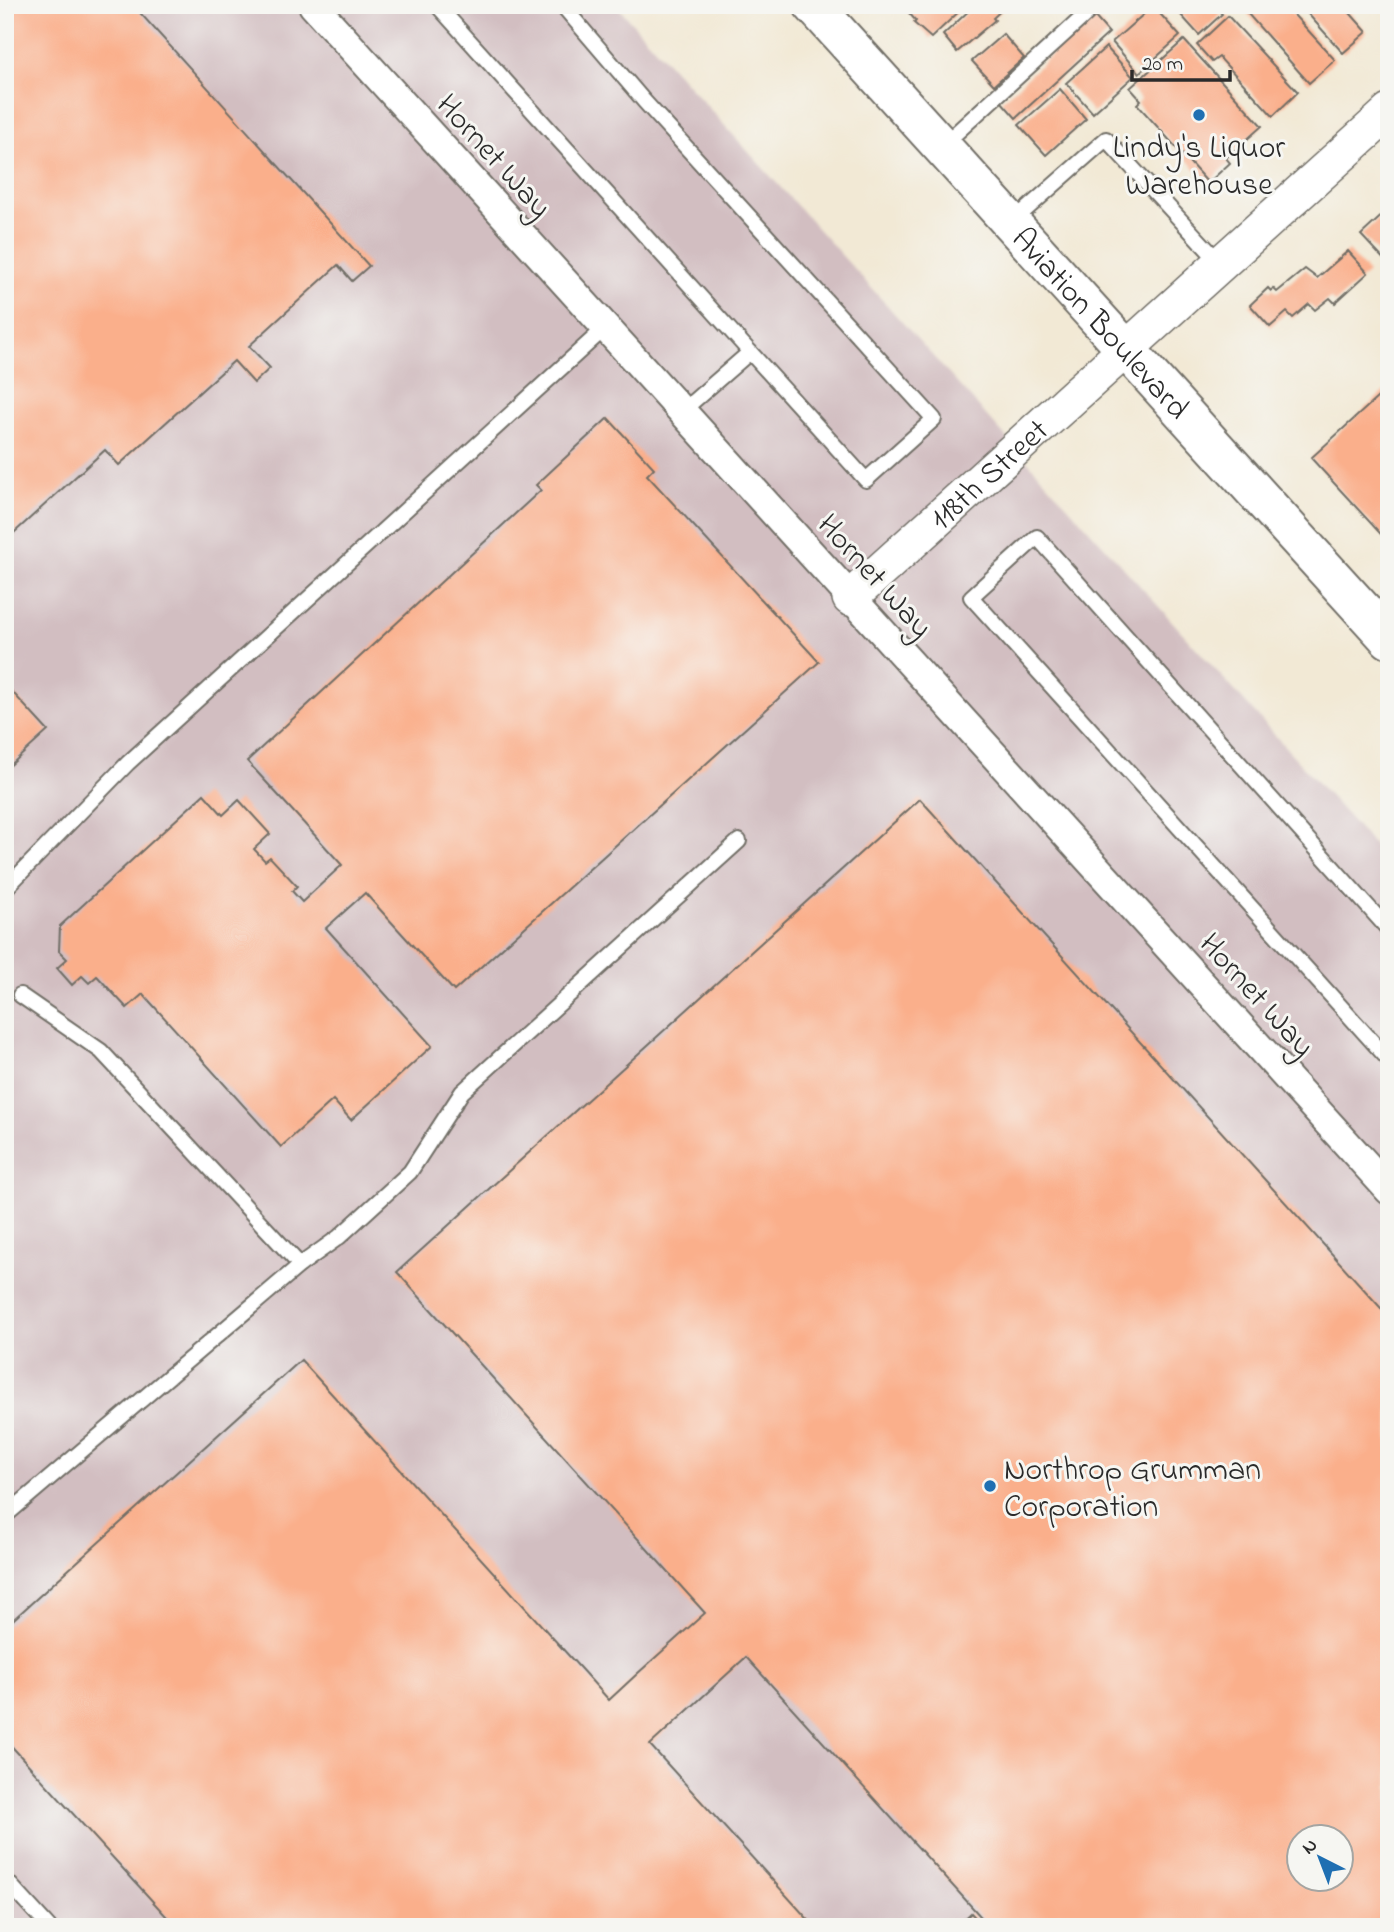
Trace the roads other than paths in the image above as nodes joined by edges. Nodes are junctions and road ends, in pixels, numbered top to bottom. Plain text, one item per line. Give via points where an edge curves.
1 (313, 5) edge
2 (437, 5) edge
3 (562, 5) edge
4 (813, 5) edge
5 (1096, 5) edge
6 (1389, 112) edge
7 (942, 146) junction
8 (1011, 223) junction
9 (1220, 263) junction
10 (605, 328) junction
11 (1125, 349) junction
12 (750, 352) junction
13 (681, 412) junction
14 (850, 598) junction
15 (1389, 639) edge
16 (739, 841) dead end
17 (5, 889) edge
18 (1389, 930) edge
19 (20, 995) dead end
20 (1389, 1060) edge
21 (1389, 1190) edge
22 (300, 1265) junction
23 (5, 1516) edge
24 (5, 1879) edge
25 (49, 1927) edge

1 - 10 street, Hornet Way
2 - 12 lane
3 - 12 lane via 934,419 866,480
4 - 7 main road, Aviation Boulevard
5 - 7 lane
6 - 9 street, 118th Street
7 - 8 main road, Aviation Boulevard
8 - 9 lane via 1106,139
8 - 11 main road, Aviation Boulevard
9 - 11 street, 118th Street
10 - 13 street, Hornet Way
10 - 17 lane via 128,763
11 - 14 street, 118th Street
11 - 15 main road, Aviation Boulevard
12 - 13 lane
13 - 14 street, Hornet Way
14 - 21 street, Hornet Way
16 - 22 lane via 462,1092 410,1172 339,1237
18 - 20 lane via 1037,537 971,597
19 - 22 lane via 101,1051
22 - 23 lane
24 - 25 lane

